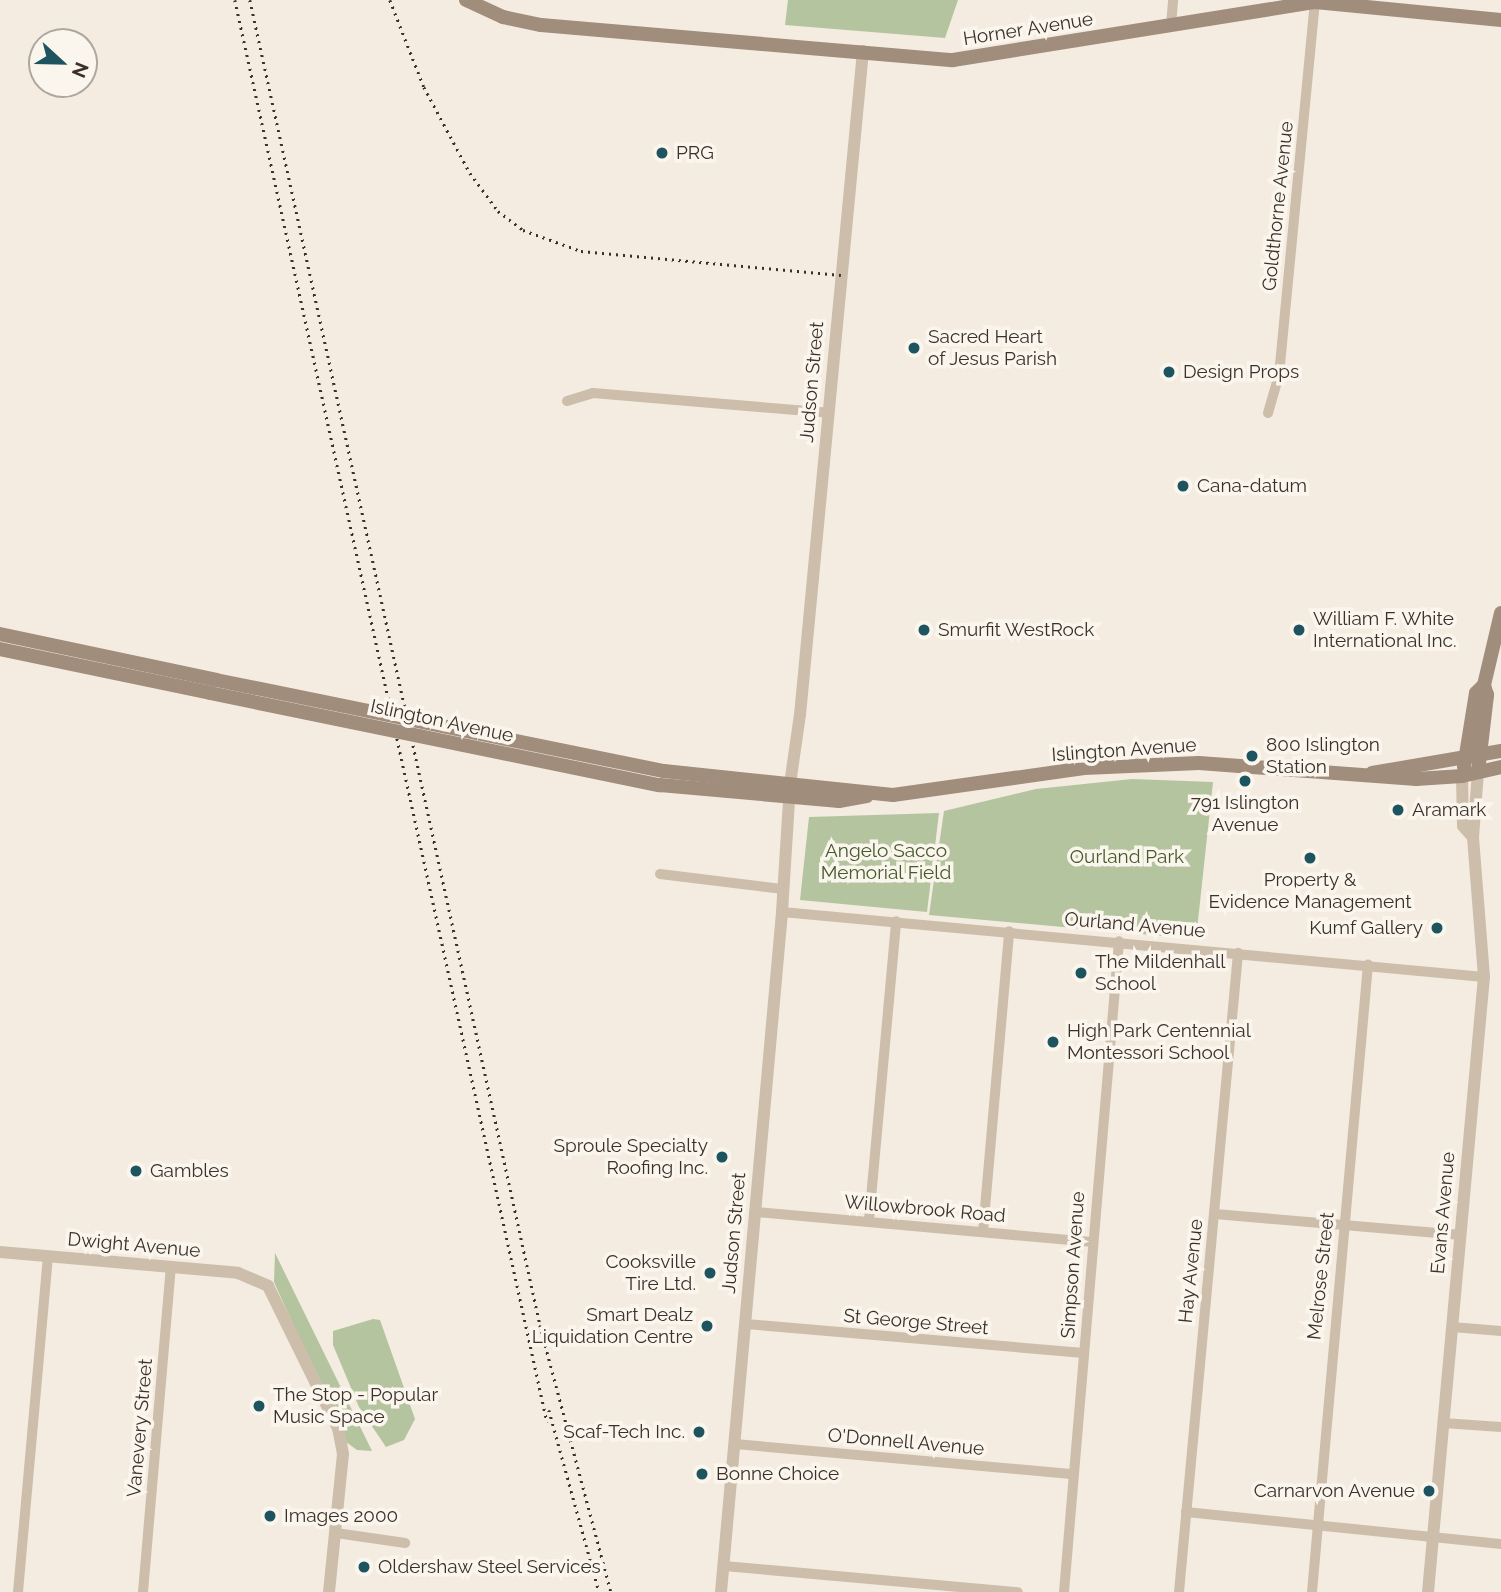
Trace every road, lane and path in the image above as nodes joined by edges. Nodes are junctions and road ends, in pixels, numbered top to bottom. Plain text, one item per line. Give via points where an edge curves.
1 (466, 0) edge
2 (1173, 0) edge
3 (1315, 2) edge
4 (1501, 13) edge
5 (1472, 14) junction
6 (1501, 20) edge
7 (1171, 25) junction
8 (863, 51) junction
9 (567, 401) dead end
10 (829, 413) junction
11 (1268, 413) dead end
12 (1501, 613) edge
13 (0, 634) edge
14 (0, 649) edge
15 (82, 659) junction
16 (1501, 751) edge
17 (1472, 757) junction
18 (1501, 767) edge
19 (1478, 772) junction
20 (1372, 773) junction
21 (1462, 776) junction
22 (793, 791) junction
23 (1472, 837) junction
24 (660, 874) dead end
25 (783, 884) junction
26 (782, 912) junction
27 (896, 922) junction
28 (1009, 931) junction
29 (1119, 942) junction
30 (1238, 953) junction
31 (1368, 964) junction
32 (1484, 976) junction
33 (755, 1212) junction
34 (1215, 1214) junction
35 (869, 1220) junction
36 (1345, 1224) junction
37 (983, 1231) junction
38 (1461, 1235) junction
39 (1091, 1242) junction
40 (0, 1252) edge
41 (48, 1256) junction
42 (171, 1268) junction
43 (746, 1324) junction
44 (1452, 1327) junction
45 (1501, 1331) edge
46 (1084, 1353) junction
47 (1443, 1423) junction
48 (1501, 1427) edge
49 (735, 1444) junction
50 (1074, 1474) junction
51 (1186, 1512) junction
52 (1318, 1527) junction
53 (335, 1533) junction
54 (1433, 1538) junction
55 (405, 1543) dead end
56 (1501, 1544) edge
57 (724, 1566) junction
58 (940, 1590) edge
59 (19, 1592) edge
60 (143, 1592) edge
61 (329, 1592) edge
62 (721, 1592) edge
63 (1018, 1592) edge
64 (1064, 1592) edge
65 (1179, 1592) edge
66 (1312, 1592) edge
67 (1428, 1592) edge

1 - 8 main road, Horner Avenue via 521,22
2 - 7 street
3 - 5 main road, Horner Avenue
3 - 7 main road, Horner Avenue
3 - 11 street, Goldthorne Avenue via 1279,376
4 - 5 main road, Horner Avenue
5 - 6 main road, Horner Avenue
7 - 8 main road, Horner Avenue via 965,60
8 - 10 street, Judson Street
9 - 10 street via 593,393
10 - 22 street, Judson Street
12 - 17 main road, Evans Avenue via 1484,685 1476,693
13 - 15 main road, Islington Avenue
14 - 15 main road, Islington Avenue
15 - 22 main road, Islington Avenue, bridge via 662,778
16 - 17 main road, Islington Avenue
17 - 19 main road, Evans Avenue
17 - 20 main road, Islington Avenue
17 - 21 main road, Evans Avenue
18 - 19 main road, Islington Avenue
19 - 21 main road, Islington Avenue
19 - 23 street, Evans Avenue
20 - 21 main road, Islington Avenue via 1387,779
20 - 22 main road, Islington Avenue via 1199,763 1084,768 932,792
21 - 23 street, Evans Avenue via 1463,826
22 - 25 street, Judson Street
23 - 32 street, Evans Avenue
24 - 25 street
25 - 26 street, Judson Street
26 - 27 street, Ourland Avenue
26 - 33 street, Judson Street
27 - 28 street, Ourland Avenue
27 - 35 street
28 - 29 street, Ourland Avenue
28 - 37 street
29 - 30 street, Ourland Avenue
29 - 39 street, Simpson Avenue
30 - 31 street, Ourland Avenue
30 - 34 street, Hay Avenue
31 - 32 street, Ourland Avenue
31 - 36 street, Melrose Street
32 - 38 street, Evans Avenue
33 - 35 street, Willowbrook Road
33 - 43 street, Judson Street
34 - 36 street
34 - 51 street, Hay Avenue
35 - 37 street, Willowbrook Road
36 - 38 street
36 - 52 street, Melrose Street
37 - 39 street, Willowbrook Road
38 - 44 street, Evans Avenue
39 - 46 street, Simpson Avenue
40 - 41 street, Dwight Avenue
41 - 42 street, Dwight Avenue
41 - 59 street
42 - 53 street, Dwight Avenue via 245,1275 263,1282 278,1300 338,1428 343,1454
42 - 60 street, Vanevery Street
43 - 46 street, St George Street
43 - 49 street, Judson Street
44 - 45 street
44 - 47 street, Evans Avenue
46 - 50 street, Simpson Avenue
47 - 48 street
47 - 54 street, Evans Avenue
49 - 50 street, O'Donnell Avenue
49 - 57 street, Judson Street
50 - 64 street, Simpson Avenue
51 - 52 street
51 - 65 street, Hay Avenue
52 - 54 street
52 - 66 street, Melrose Street
53 - 55 street
53 - 61 street
54 - 56 street
54 - 67 street, Evans Avenue
57 - 58 street
57 - 62 street, Judson Street
58 - 63 street

